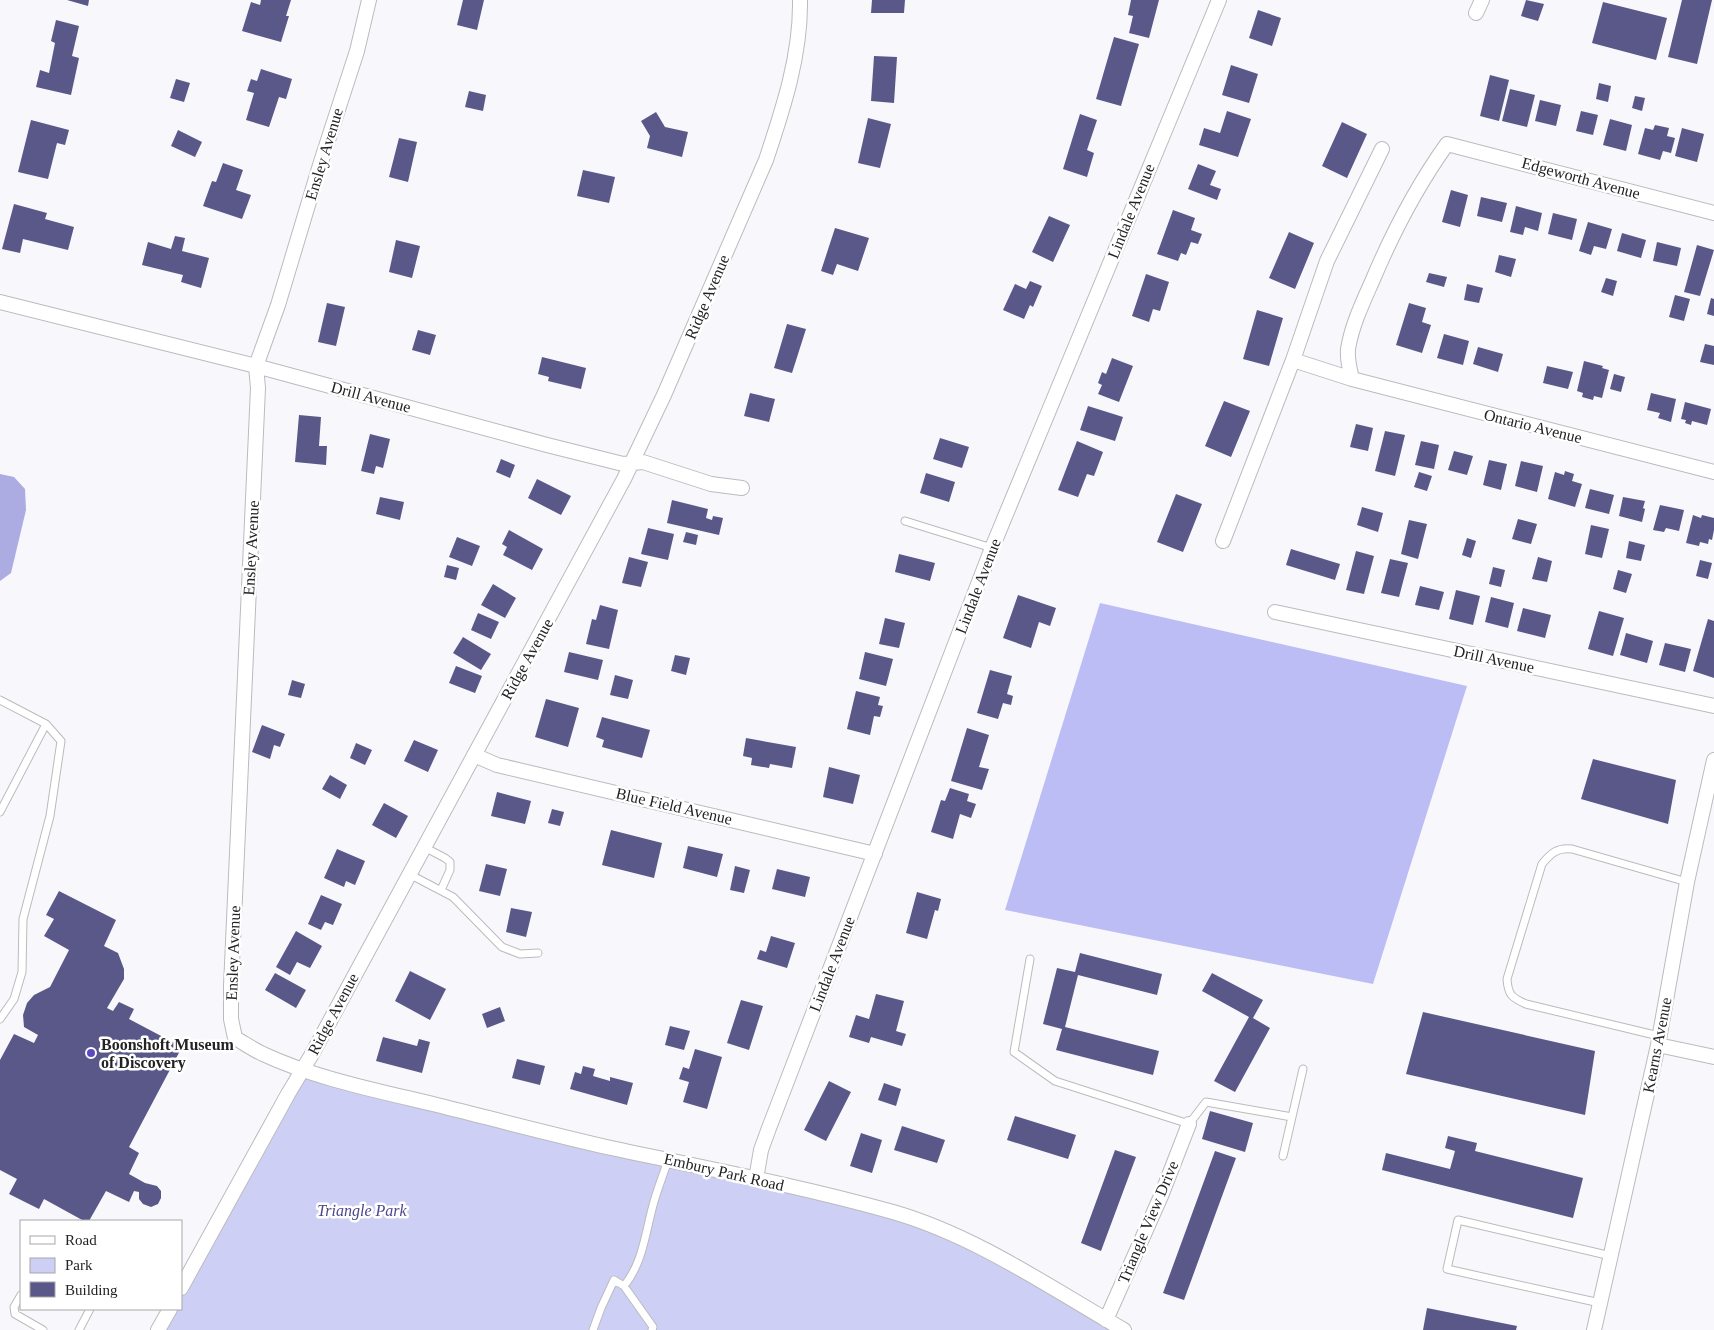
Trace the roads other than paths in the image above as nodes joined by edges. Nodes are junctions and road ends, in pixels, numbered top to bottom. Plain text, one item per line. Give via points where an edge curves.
1 (369, 0) edge
2 (800, 0) edge
3 (1219, 0) edge
4 (1482, 0) edge
5 (1476, 13) dead end
6 (1382, 149) dead end
7 (1714, 213) edge
8 (0, 302) edge
9 (1292, 360) junction
10 (256, 366) junction
11 (1352, 379) junction
12 (632, 463) junction
13 (1714, 472) edge
14 (742, 488) dead end
15 (905, 521) dead end
16 (1223, 541) dead end
17 (992, 548) junction
18 (1275, 612) dead end
19 (1, 704) edge
20 (1714, 706) edge
21 (46, 724) junction
22 (474, 755) junction
23 (1714, 760) edge
24 (0, 812) edge
25 (424, 847) junction
26 (875, 854) junction
27 (409, 874) junction
28 (1687, 882) junction
29 (440, 890) junction
30 (538, 953) dead end
31 (1030, 959) dead end
32 (0, 1019) edge
33 (1659, 1040) junction
34 (1714, 1058) edge
35 (1303, 1069) dead end
36 (303, 1070) junction
37 (1292, 1117) junction
38 (1189, 1124) junction
39 (1284, 1156) dead end
40 (668, 1160) junction
41 (756, 1179) junction
42 (1611, 1256) junction
43 (183, 1281) edge
44 (624, 1286) junction
45 (20, 1296) edge
46 (1600, 1303) junction
47 (89, 1310) edge
48 (169, 1310) edge
49 (1106, 1320) junction
50 (43, 1330) edge
51 (79, 1330) edge
52 (158, 1330) edge
53 (593, 1330) edge
54 (652, 1330) edge
55 (1123, 1330) edge
56 (1594, 1330) edge

1 - 10 street, Ensley Avenue via 357,51
2 - 12 street, Ridge Avenue via 790,82 766,160
3 - 17 street, Lindale Avenue
4 - 5 street
6 - 9 street via 1327,261
7 - 11 street, Edgeworth Avenue via 1447,144 1426,173 1393,233 1363,301 1348,350
8 - 10 street, Drill Avenue
9 - 11 street, Ontario Avenue
9 - 16 street
10 - 12 street, Drill Avenue via 547,445 623,464
10 - 36 street, Ensley Avenue via 258,388 231,1019 235,1038 263,1054
11 - 13 street, Ontario Avenue
12 - 14 street, Drill Avenue via 643,462 711,484
12 - 22 street, Ridge Avenue
15 - 17 lane
17 - 26 street, Lindale Avenue
18 - 20 street, Drill Avenue
19 - 21 lane
21 - 24 lane
21 - 32 lane via 62,741 50,816 23,919 22,972 14,999
22 - 25 street, Ridge Avenue
22 - 26 street, Blue Field Avenue via 497,765
23 - 28 street, Kearns Avenue
25 - 27 street, Ridge Avenue
25 - 29 lane via 450,862 450,870
26 - 41 street, Lindale Avenue via 769,1128
27 - 29 lane
27 - 36 street, Ridge Avenue
28 - 33 street, Kearns Avenue
28 - 33 lane via 1572,849 1555,850 1542,864 1507,979 1508,990 1514,999 1526,1004
29 - 30 lane via 453,897 502,947 520,954
31 - 38 lane via 1014,1052 1055,1081
33 - 34 street
33 - 42 street, Kearns Avenue
35 - 37 lane
36 - 40 street, Embury Park Road
36 - 43 street, Ridge Avenue
37 - 38 lane via 1206,1102
37 - 39 lane
38 - 49 street, Triangle View Drive
40 - 41 street, Embury Park Road
40 - 44 lane via 652,1208 646,1240 634,1274
41 - 49 street, Embury Park Road via 892,1212 956,1235
42 - 46 street, Kearns Avenue
42 - 46 lane via 1458,1220 1447,1269
44 - 53 lane via 614,1280
44 - 54 lane
45 - 50 lane via 14,1307 15,1314
46 - 56 street, Kearns Avenue
47 - 51 lane
48 - 52 street
49 - 55 street, Embury Park Road

